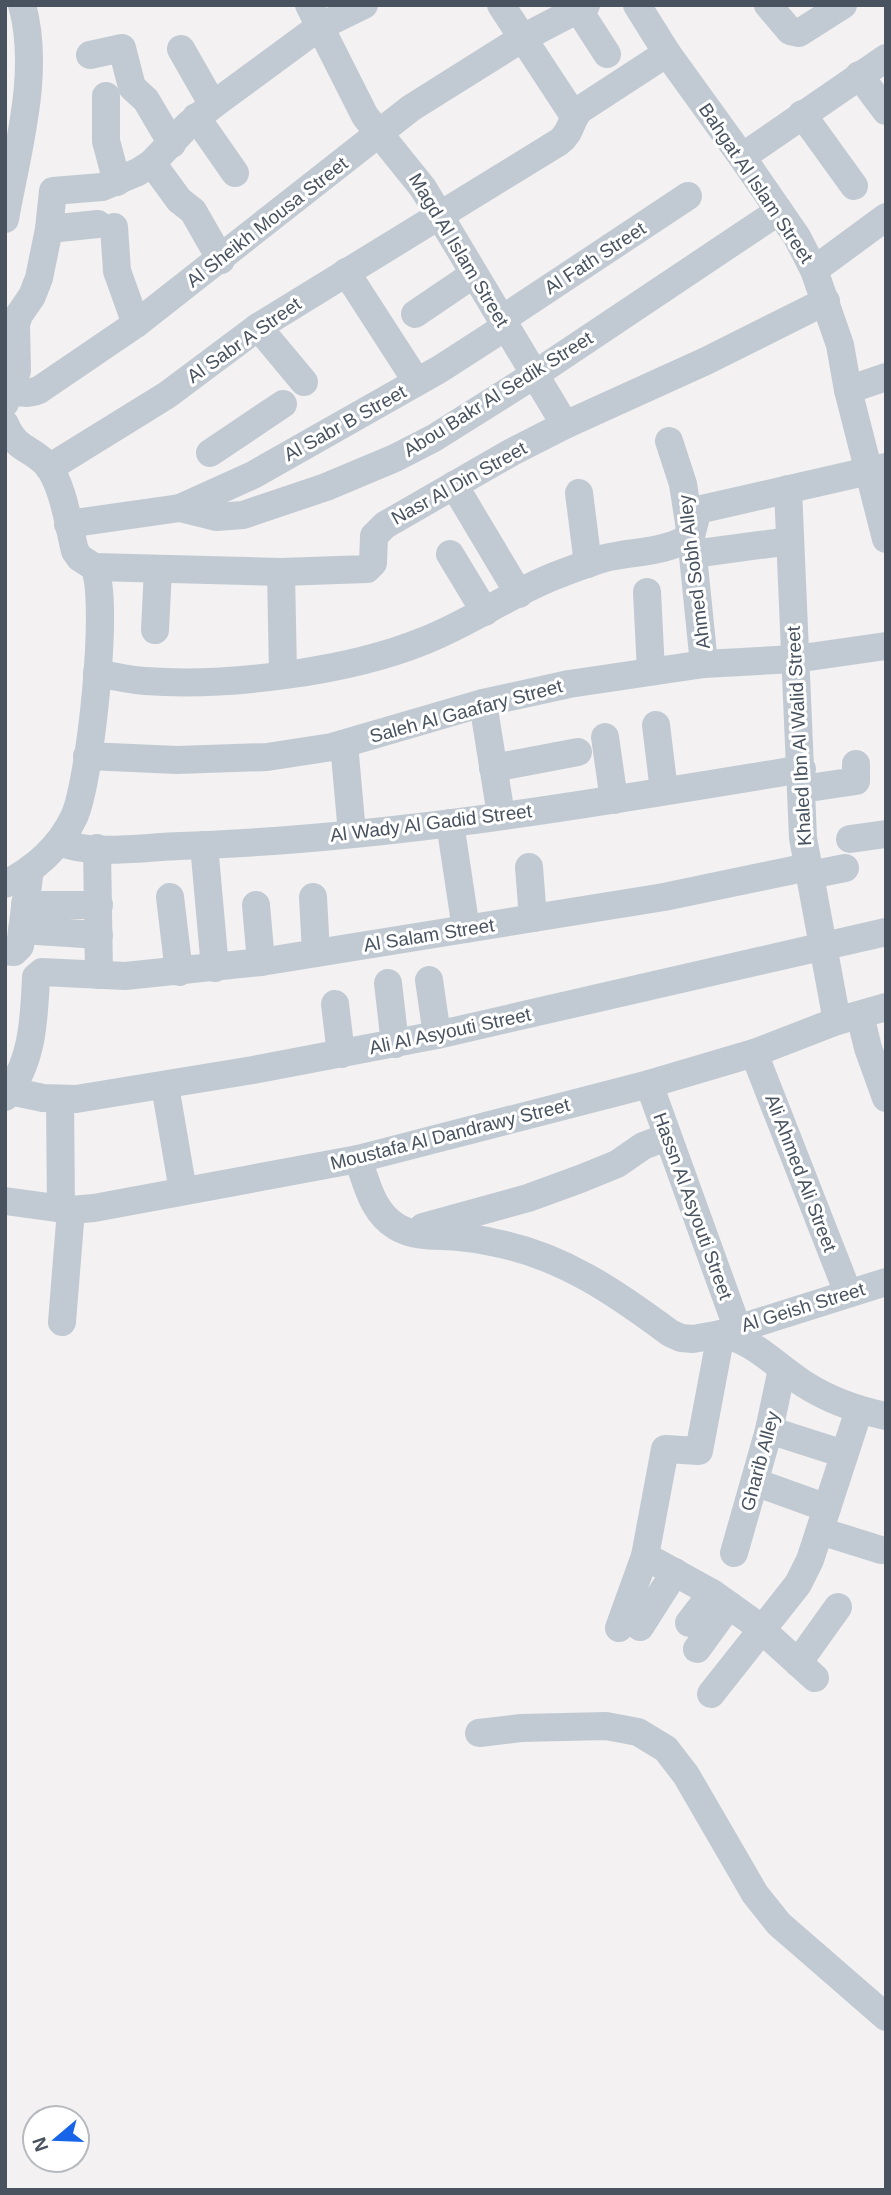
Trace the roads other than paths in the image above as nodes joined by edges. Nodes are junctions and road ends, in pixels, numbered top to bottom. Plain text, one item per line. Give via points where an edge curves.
1 (22, 5) edge
2 (364, 5) edge
3 (501, 5) edge
4 (637, 5) edge
5 (768, 5) edge
6 (843, 5) edge
7 (582, 7) edge
8 (314, 16) edge
9 (521, 38) junction
10 (181, 50) dead end
11 (667, 53) junction
12 (607, 54) dead end
13 (90, 55) dead end
14 (886, 58) edge
15 (859, 75) junction
16 (106, 96) dead end
17 (204, 111) junction
18 (886, 111) edge
19 (802, 114) junction
20 (574, 116) junction
21 (380, 132) junction
22 (162, 153) junction
23 (742, 156) junction
24 (235, 173) dead end
25 (117, 182) junction
26 (854, 186) dead end
27 (688, 196) dead end
28 (779, 211) junction
29 (441, 216) junction
30 (886, 217) edge
31 (5, 219) edge
32 (48, 229) junction
33 (221, 260) junction
34 (814, 270) junction
35 (346, 272) junction
36 (474, 274) junction
37 (826, 301) junction
38 (415, 314) dead end
39 (503, 323) junction
40 (136, 324) junction
41 (258, 327) junction
42 (534, 374) junction
43 (886, 377) edge
44 (304, 382) dead end
45 (417, 382) junction
46 (848, 390) junction
47 (8, 396) edge
48 (283, 404) dead end
49 (5, 424) edge
50 (250, 425) junction
51 (565, 425) junction
52 (669, 441) dead end
53 (210, 453) dead end
54 (274, 463) junction
55 (49, 468) junction
56 (878, 469) edge
57 (454, 485) junction
58 (788, 489) junction
59 (579, 493) dead end
60 (180, 508) junction
61 (68, 524) junction
62 (886, 538) edge
63 (790, 541) junction
64 (692, 545) junction
65 (450, 554) dead end
66 (588, 564) junction
67 (94, 567) junction
68 (158, 570) junction
69 (282, 572) junction
70 (647, 592) dead end
71 (519, 594) junction
72 (485, 612) junction
73 (155, 631) dead end
74 (886, 646) edge
75 (794, 659) junction
76 (704, 664) junction
77 (651, 671) junction
78 (97, 673) junction
79 (283, 674) junction
80 (483, 703) junction
81 (656, 725) dead end
82 (605, 737) dead end
83 (344, 744) junction
84 (578, 752) dead end
85 (88, 756) junction
86 (856, 764) dead end
87 (493, 768) junction
88 (802, 779) junction
89 (664, 792) junction
90 (614, 800) junction
91 (501, 816) junction
92 (450, 823) junction
93 (352, 834) junction
94 (886, 834) edge
95 (850, 839) dead end
96 (59, 842) junction
97 (204, 845) junction
98 (97, 848) junction
99 (529, 867) dead end
100 (845, 867) dead end
101 (30, 869) junction
102 (809, 871) junction
103 (5, 884) edge
104 (170, 897) dead end
105 (313, 897) dead end
106 (99, 905) junction
107 (256, 905) dead end
108 (533, 918) junction
109 (18, 928) edge
110 (466, 929) junction
111 (886, 932) edge
112 (99, 935) junction
113 (822, 945) junction
114 (316, 953) junction
115 (261, 962) junction
116 (215, 968) junction
117 (179, 972) junction
118 (99, 975) junction
119 (429, 979) dead end
120 (388, 983) dead end
121 (335, 1004) dead end
122 (861, 1014) edge
123 (437, 1035) junction
124 (395, 1044) junction
125 (754, 1052) junction
126 (341, 1054) junction
127 (649, 1084) junction
128 (165, 1086) junction
129 (7, 1094) edge
130 (885, 1095) edge
131 (60, 1099) junction
132 (667, 1137) junction
133 (359, 1159) junction
134 (183, 1191) junction
135 (5, 1201) edge
136 (66, 1209) junction
137 (407, 1232) junction
138 (886, 1282) edge
139 (848, 1293) junction
140 (62, 1322) dead end
141 (729, 1331) junction
142 (782, 1369) junction
143 (872, 1413) edge
144 (769, 1430) junction
145 (844, 1454) junction
146 (755, 1482) junction
147 (823, 1519) junction
148 (881, 1550) dead end
149 (734, 1553) dead end
150 (664, 1559) junction
151 (721, 1599) junction
152 (838, 1607) dead end
153 (630, 1627) dead end
154 (762, 1630) junction
155 (693, 1636) dead end
156 (711, 1695) dead end
157 (479, 1733) dead end
158 (886, 2017) edge

1 - 31 street via 30,60
2 - 8 street
3 - 9 street
4 - 11 street, Bahgat Al Islam Street
5 - 6 street via 790,31 799,33
7 - 9 street, Al Sheikh Mousa Street
7 - 12 street
8 - 17 street
8 - 21 street, Magd Al Islam Street via 365,116
9 - 20 street
9 - 21 street, Al Sheikh Mousa Street
10 - 17 street
11 - 20 street, Al Sabr A Street
11 - 23 street, Bahgat Al Islam Street
13 - 22 street via 122,48 132,87 146,100
14 - 15 street
15 - 18 street
15 - 19 street
16 - 25 street via 106,141
17 - 22 street
17 - 24 street
19 - 23 street
19 - 26 street
20 - 29 street, Al Sabr A Street via 566,137
21 - 29 street, Magd Al Islam Street
21 - 33 street, Al Sheikh Mousa Street
22 - 25 street
22 - 33 street via 179,200 193,211
23 - 28 street, Bahgat Al Islam Street
25 - 32 street via 52,191
27 - 39 street, Al Fath Street
28 - 34 street, Bahgat Al Islam Street
28 - 42 street, Abou Bakr Al Sedik Street
29 - 35 street, Al Sabr A Street
29 - 36 street, Magd Al Islam Street
30 - 34 street
32 - 40 street via 106,226
32 - 47 street via 39,278 16,324 19,358
33 - 40 street, Al Sheikh Mousa Street
34 - 37 street, Bahgat Al Islam Street
35 - 41 street, Al Sabr A Street
35 - 45 street
36 - 38 street
36 - 39 street, Magd Al Islam Street
37 - 46 street, Bahgat Al Islam Street
37 - 51 street, Nasr Al Din Street
39 - 42 street, Magd Al Islam Street
39 - 45 street, Al Sabr B Street
40 - 47 street, Al Sheikh Mousa Street via 39,390
41 - 44 street
41 - 55 street, Al Sabr A Street via 167,395
42 - 51 street, Magd Al Islam Street
42 - 60 street, Abou Bakr Al Sedik Street via 434,438 326,487 228,517
43 - 46 street
45 - 54 street, Al Sabr B Street
46 - 56 street, Bahgat Al Islam Street
48 - 50 street
49 - 55 street via 20,447
50 - 53 street
50 - 54 street
51 - 57 street, Nasr Al Din Street
52 - 64 street, Ahmed Sobh Alley via 683,484
54 - 60 street, Al Sabr B Street
55 - 61 street
56 - 58 street
56 - 62 street, Bahgat Al Islam Street
57 - 69 street, Nasr Al Din Street via 379,530 372,544 373,563 367,569
57 - 71 street
58 - 63 street, Khaled Ibn Al Walid Street
58 - 64 street via 702,509 697,513
59 - 66 street
60 - 61 street, Abou Bakr Al Sedik Street
61 - 67 street via 77,555
63 - 64 street
63 - 75 street, Khaled Ibn Al Walid Street
64 - 66 street
64 - 76 street, Ahmed Sobh Alley
65 - 72 street
66 - 71 street
67 - 68 street, Nasr Al Din Street
67 - 78 street via 100,591
68 - 69 street, Nasr Al Din Street
68 - 73 street
69 - 79 street
70 - 77 street
71 - 72 street
72 - 79 street via 386,653
74 - 75 street, Saleh Al Gaafary Street
75 - 76 street, Saleh Al Gaafary Street
75 - 88 street, Khaled Ibn Al Walid Street
76 - 77 street, Saleh Al Gaafary Street
77 - 80 street, Saleh Al Gaafary Street
78 - 79 street via 154,681
78 - 85 street
80 - 83 street, Saleh Al Gaafary Street
80 - 87 street
81 - 89 street
82 - 90 street
83 - 85 street, Saleh Al Gaafary Street via 267,758
83 - 93 street
84 - 87 street
85 - 96 street via 75,816
86 - 88 street, Al Wady Al Gadid Street via 856,781
87 - 91 street
88 - 89 street, Al Wady Al Gadid Street
88 - 102 street, Khaled Ibn Al Walid Street
89 - 90 street, Al Wady Al Gadid Street
90 - 91 street, Al Wady Al Gadid Street
91 - 92 street, Al Wady Al Gadid Street
92 - 93 street, Al Wady Al Gadid Street
92 - 110 street
93 - 97 street, Al Wady Al Gadid Street
94 - 95 street
96 - 98 street, Al Wady Al Gadid Street
96 - 101 street
97 - 98 street, Al Wady Al Gadid Street
97 - 116 street
98 - 106 street
99 - 108 street
100 - 102 street, Al Salam Street
101 - 103 street
101 - 109 street
102 - 108 street, Al Salam Street
102 - 113 street, Khaled Ibn Al Walid Street
104 - 117 street
105 - 114 street
106 - 109 street
106 - 112 street
107 - 115 street
108 - 110 street, Al Salam Street
109 - 112 street
110 - 114 street, Al Salam Street
111 - 113 street, Ali Al Asyouti Street
112 - 118 street
113 - 122 street, Khaled Ibn Al Walid Street
113 - 123 street, Ali Al Asyouti Street
114 - 115 street, Al Salam Street
115 - 116 street, Al Salam Street
116 - 117 street, Al Salam Street
117 - 118 street, Al Salam Street
118 - 129 street, Al Salam Street via 47,971 37,977 29,1049
119 - 123 street
120 - 124 street
121 - 126 street
122 - 125 street, Moustafa Al Dandrawy Street
122 - 130 street, Khaled Ibn Al Walid Street
123 - 124 street, Ali Al Asyouti Street
124 - 126 street, Ali Al Asyouti Street
125 - 127 street, Moustafa Al Dandrawy Street
125 - 139 street, Ali Ahmed Ali Street
126 - 128 street, Ali Al Asyouti Street
127 - 132 street, Hassn Al Asyouti Street
127 - 133 street, Moustafa Al Dandrawy Street
128 - 131 street, Ali Al Asyouti Street
128 - 134 street
129 - 131 street, Ali Al Asyouti Street
131 - 136 street
132 - 137 street via 580,1180
132 - 141 street, Hassn Al Asyouti Street
133 - 134 street, Moustafa Al Dandrawy Street
133 - 137 street via 377,1208
134 - 136 street, Moustafa Al Dandrawy Street
135 - 136 street, Moustafa Al Dandrawy Street
136 - 140 street
137 - 141 street, Al Geish Street via 497,1243 535,1253 606,1286 681,1338
138 - 139 street, Al Geish Street
139 - 141 street, Al Geish Street
141 - 142 street
141 - 150 street via 699,1451 664,1451
142 - 143 street via 832,1400
142 - 144 street, Gharib Alley
143 - 145 street
144 - 145 street
144 - 146 street, Gharib Alley
145 - 147 street
146 - 147 street
146 - 149 street, Gharib Alley
147 - 148 street
147 - 154 street via 798,1584
150 - 151 street
150 - 153 street
151 - 154 street
151 - 155 street
152 - 154 street via 807,1670
154 - 156 street
157 - 158 street via 606,1727 638,1732 666,1749 686,1774 755,1894 779,1924

